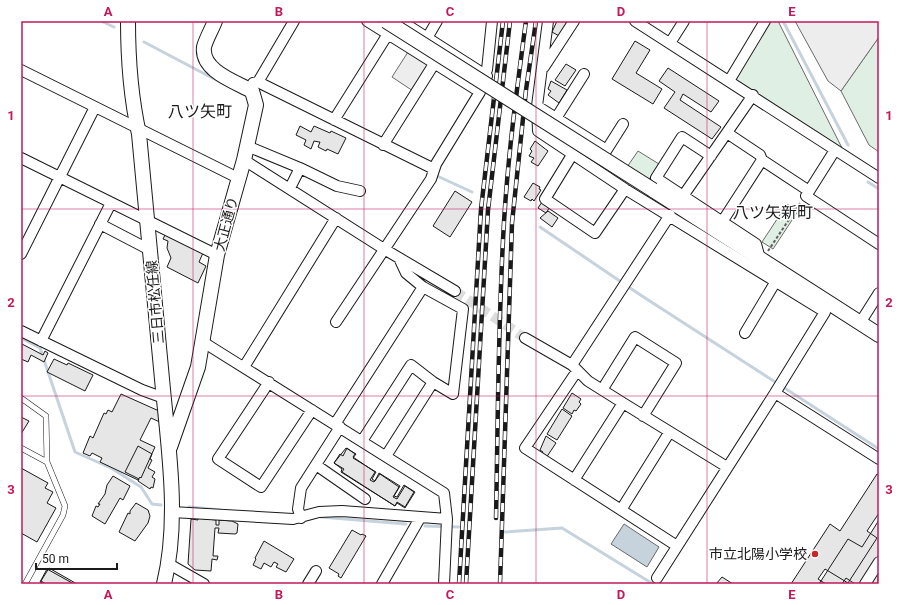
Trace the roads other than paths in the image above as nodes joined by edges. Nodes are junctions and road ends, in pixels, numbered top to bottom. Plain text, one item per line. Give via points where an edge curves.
1 (128, 21) edge
2 (215, 21) edge
3 (294, 21) edge
4 (367, 21) edge
5 (401, 21) edge
6 (438, 21) edge
7 (492, 21) edge
8 (548, 21) edge
9 (574, 21) edge
10 (635, 21) edge
11 (684, 21) edge
12 (765, 21) edge
13 (387, 28) edge
14 (417, 32) junction
15 (427, 38) junction
16 (670, 43) junction
17 (407, 47) junction
18 (434, 64) junction
19 (543, 68) junction
20 (21, 70) edge
21 (487, 70) dead end
22 (584, 74) dead end
23 (729, 81) junction
24 (258, 82) junction
25 (240, 84) junction
26 (477, 91) junction
27 (752, 95) junction
28 (537, 106) junction
29 (95, 107) junction
30 (556, 118) junction
31 (334, 120) junction
32 (622, 124) dead end
33 (138, 129) junction
34 (727, 133) junction
35 (545, 136) junction
36 (383, 144) junction
37 (605, 149) junction
38 (835, 150) junction
39 (246, 153) junction
40 (572, 155) junction
41 (711, 156) junction
42 (21, 158) edge
43 (762, 160) junction
44 (300, 168) junction
45 (594, 168) junction
46 (433, 172) junction
47 (59, 177) junction
48 (238, 178) junction
49 (879, 178) edge
50 (290, 188) junction
51 (625, 188) junction
52 (360, 191) dead end
53 (807, 193) junction
54 (683, 196) junction
55 (111, 203) junction
56 (670, 215) junction
57 (336, 218) junction
58 (147, 221) junction
59 (722, 222) junction
60 (100, 224) junction
61 (879, 244) edge
62 (384, 249) junction
63 (150, 250) junction
64 (21, 254) edge
65 (217, 255) junction
66 (399, 258) junction
67 (760, 259) junction
68 (776, 281) junction
69 (424, 287) junction
70 (455, 291) tunnel mouth
71 (879, 293) edge
72 (336, 322) dead end
73 (860, 323) junction
74 (21, 331) edge
75 (745, 333) dead end
76 (879, 335) edge
77 (525, 338) tunnel mouth
78 (41, 341) junction
79 (203, 342) junction
80 (244, 367) junction
81 (574, 368) junction
82 (268, 382) junction
83 (433, 382) junction
84 (778, 388) junction
85 (602, 390) junction
86 (21, 398) edge
87 (164, 398) junction
88 (623, 403) junction
89 (312, 410) junction
90 (643, 416) junction
91 (338, 426) junction
92 (669, 433) junction
93 (362, 441) junction
94 (21, 448) edge
95 (169, 451) junction
96 (386, 456) junction
97 (879, 459) edge
98 (47, 462) junction
99 (316, 465) junction
100 (727, 467) junction
101 (574, 480) junction
102 (365, 499) dead end
103 (621, 510) junction
104 (172, 512) junction
105 (301, 518) junction
106 (420, 518) junction
107 (447, 519) junction
108 (677, 546) junction
109 (879, 563) edge
110 (169, 564) junction
111 (316, 571) dead end
112 (657, 578) dead end
113 (25, 584) edge
114 (164, 584) edge
115 (204, 584) edge
116 (308, 584) edge
117 (382, 584) edge
118 (444, 584) edge
119 (864, 584) edge

1 - 33 street, 三日市松任線
2 - 25 street, 大正通り via 204,48 207,62 214,70
3 - 24 street
4 - 13 street
5 - 14 street
6 - 15 street
7 - 21 street
8 - 19 street
9 - 19 street
10 - 16 street
11 - 16 street
12 - 23 street
13 - 17 street
13 - 31 street
13 - 67 street, bridge via 653,190
14 - 15 street
14 - 17 street
15 - 26 street via 487,76
16 - 23 street
17 - 18 street
18 - 26 street
18 - 36 street
19 - 28 street
20 - 29 street
22 - 30 street
23 - 27 street
24 - 25 street
24 - 31 street
25 - 39 street, 大正通り via 252,91 256,105
26 - 46 street via 480,92
27 - 34 street
27 - 38 street
28 - 30 street
28 - 35 street via 538,132
29 - 33 street
29 - 47 street
30 - 35 street
30 - 37 street
31 - 36 street
32 - 37 street
33 - 48 street
33 - 58 street, 三日市松任線
34 - 41 street
34 - 43 street via 760,155
35 - 40 street
36 - 46 street
37 - 45 street
38 - 49 street
38 - 53 street
39 - 44 street
39 - 48 street, 大正通り
39 - 50 street
40 - 45 street
40 - 51 street via 546,199 595,233
41 - 54 street
41 - 54 street via 682,137 656,178
42 - 47 street
43 - 53 street
43 - 59 street
44 - 50 street
44 - 52 street via 338,186
45 - 51 street
46 - 62 street
47 - 55 street
47 - 64 street
48 - 65 street, 大正通り
50 - 57 street
51 - 56 street
53 - 61 street
54 - 59 street
55 - 58 street
55 - 60 street
56 - 68 street
56 - 81 street
57 - 62 street
57 - 80 street
58 - 63 street, 三日市松任線
58 - 65 street
59 - 67 street via 756,244
60 - 63 street
60 - 78 street
62 - 66 street
62 - 72 street
63 - 87 street, 三日市松任線
65 - 79 street, 大正通り
66 - 69 street via 406,273
66 - 70 street
67 - 73 street
68 - 75 street
68 - 84 street via 825,312
69 - 83 street via 463,308 453,394
69 - 91 street
71 - 73 street
73 - 76 street
74 - 78 street
77 - 81 street
78 - 87 street
79 - 80 street
79 - 95 street, 大正通り via 198,367
80 - 82 street
81 - 85 street
81 - 101 street via 525,448
82 - 89 street
82 - 89 street via 218,459 261,487
83 - 93 street via 411,365
83 - 96 street
84 - 97 street
84 - 100 street
85 - 88 street
85 - 90 street via 635,337 676,363
86 - 98 lane via 46,416
87 - 95 street, 三日市松任線
88 - 90 street
88 - 101 street
89 - 91 street
90 - 92 street
91 - 93 street
91 - 99 street
92 - 100 street
92 - 103 street
93 - 96 street
94 - 98 lane
95 - 104 street, 三日市松任線
96 - 107 street via 444,493
98 - 113 lane via 65,506 63,515
99 - 102 street
99 - 105 street via 301,488 298,509
100 - 108 street
101 - 103 street
103 - 108 street
104 - 105 street
104 - 110 street, 三日市松任線
105 - 106 street via 319,512 342,511
106 - 107 street
106 - 117 street
107 - 118 street
108 - 112 street
109 - 119 street
110 - 114 street, 三日市松任線
110 - 115 street
111 - 116 street

